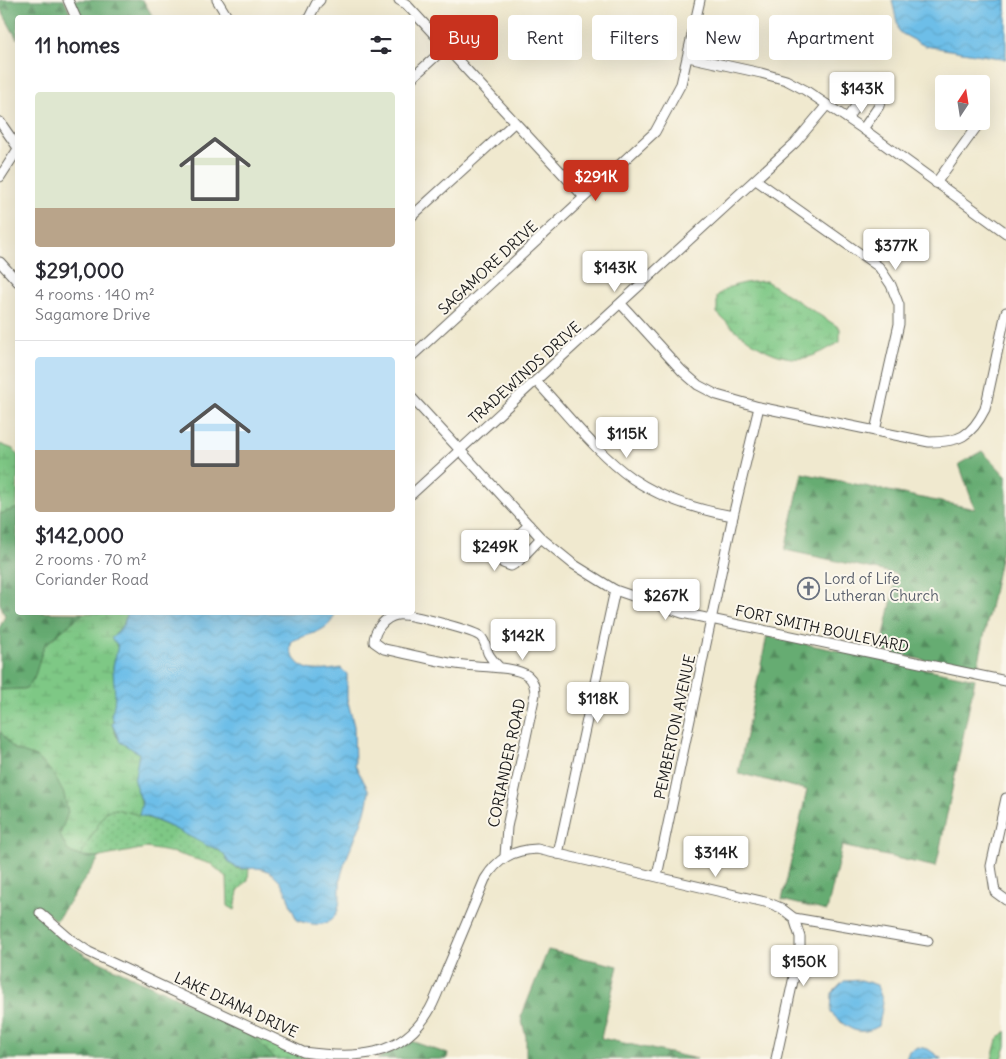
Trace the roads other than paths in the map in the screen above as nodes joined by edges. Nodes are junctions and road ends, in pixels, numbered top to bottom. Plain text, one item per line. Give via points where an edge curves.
1 (68, 0) edge
2 (217, 0) edge
3 (320, 0) edge
4 (400, 0) edge
5 (700, 0) edge
6 (75, 15) edge
7 (226, 15) edge
8 (311, 15) edge
9 (415, 15) edge
10 (415, 15) edge
11 (697, 15) edge
12 (430, 31) edge
13 (432, 60) edge
14 (458, 60) edge
15 (687, 60) edge
16 (701, 60) edge
17 (415, 75) edge
18 (827, 104) junction
19 (847, 118) junction
20 (0, 122) edge
21 (514, 123) junction
22 (863, 129) junction
23 (974, 130) edge
24 (15, 144) edge
25 (15, 153) edge
26 (0, 178) edge
27 (756, 180) junction
28 (936, 183) junction
29 (584, 197) junction
30 (415, 213) edge
31 (1006, 233) edge
32 (0, 262) edge
33 (15, 279) edge
34 (621, 304) junction
35 (1006, 312) edge
36 (415, 353) edge
37 (536, 381) junction
38 (415, 401) edge
39 (759, 407) junction
40 (876, 431) junction
41 (459, 450) junction
42 (415, 491) edge
43 (733, 516) junction
44 (528, 525) junction
45 (541, 538) junction
46 (615, 590) junction
47 (713, 620) junction
48 (500, 668) junction
49 (1006, 681) edge
50 (1006, 798) edge
51 (558, 854) junction
52 (505, 856) junction
53 (657, 876) junction
54 (1006, 900) edge
55 (40, 912) dead end
56 (794, 918) junction
57 (928, 941) dead end
58 (776, 1059) edge

1 - 6 street
2 - 7 street
3 - 8 street
4 - 9 street
5 - 11 street, SAGAMORE DRIVE
10 - 12 street
13 - 17 street
14 - 21 street
15 - 29 street, SAGAMORE DRIVE via 681,84 655,132
16 - 18 street via 786,80
18 - 19 street
18 - 27 street, TRADEWINDS DRIVE via 795,143
19 - 22 street
19 - 22 street via 865,94 876,95 879,106
20 - 24 street
21 - 29 street
21 - 30 street
22 - 28 street
23 - 28 street
25 - 26 street
27 - 34 street, TRADEWINDS DRIVE
27 - 40 street via 879,267 891,285 899,305 899,324
28 - 31 street
29 - 36 street, SAGAMORE DRIVE
32 - 33 street
34 - 37 street, TRADEWINDS DRIVE
34 - 39 street via 698,385 717,395
35 - 40 street via 985,408 978,423 968,433 952,442 929,442
37 - 41 street, TRADEWINDS DRIVE
37 - 43 street via 611,460 634,479 681,503
38 - 41 street, FORT SMITH BOULEVARD
39 - 40 street
39 - 43 street, PEMBERTON AVENUE
41 - 42 street, TRADEWINDS DRIVE
41 - 44 street, FORT SMITH BOULEVARD
43 - 47 street, PEMBERTON AVENUE
44 - 45 street, FORT SMITH BOULEVARD
44 - 45 street via 506,548 503,563 511,566 518,562
45 - 46 street, FORT SMITH BOULEVARD via 573,564
46 - 47 street, FORT SMITH BOULEVARD via 658,607
46 - 51 street
47 - 49 street, FORT SMITH BOULEVARD
47 - 53 street, PEMBERTON AVENUE
48 - 48 street, CORIANDER ROAD via 465,665 384,649 374,642 374,637 383,622 392,617 420,618 481,637
48 - 52 street, CORIANDER ROAD via 529,676 535,686 506,827
50 - 54 street via 991,866 995,892
51 - 52 street via 538,849 521,850
51 - 53 street
52 - 55 street, LAKE DIANA DRIVE via 485,879 429,1010 406,1038 377,1055 359,1059 303,1052 89,952 70,940
53 - 56 street via 769,903
56 - 57 street
56 - 58 street via 800,950

